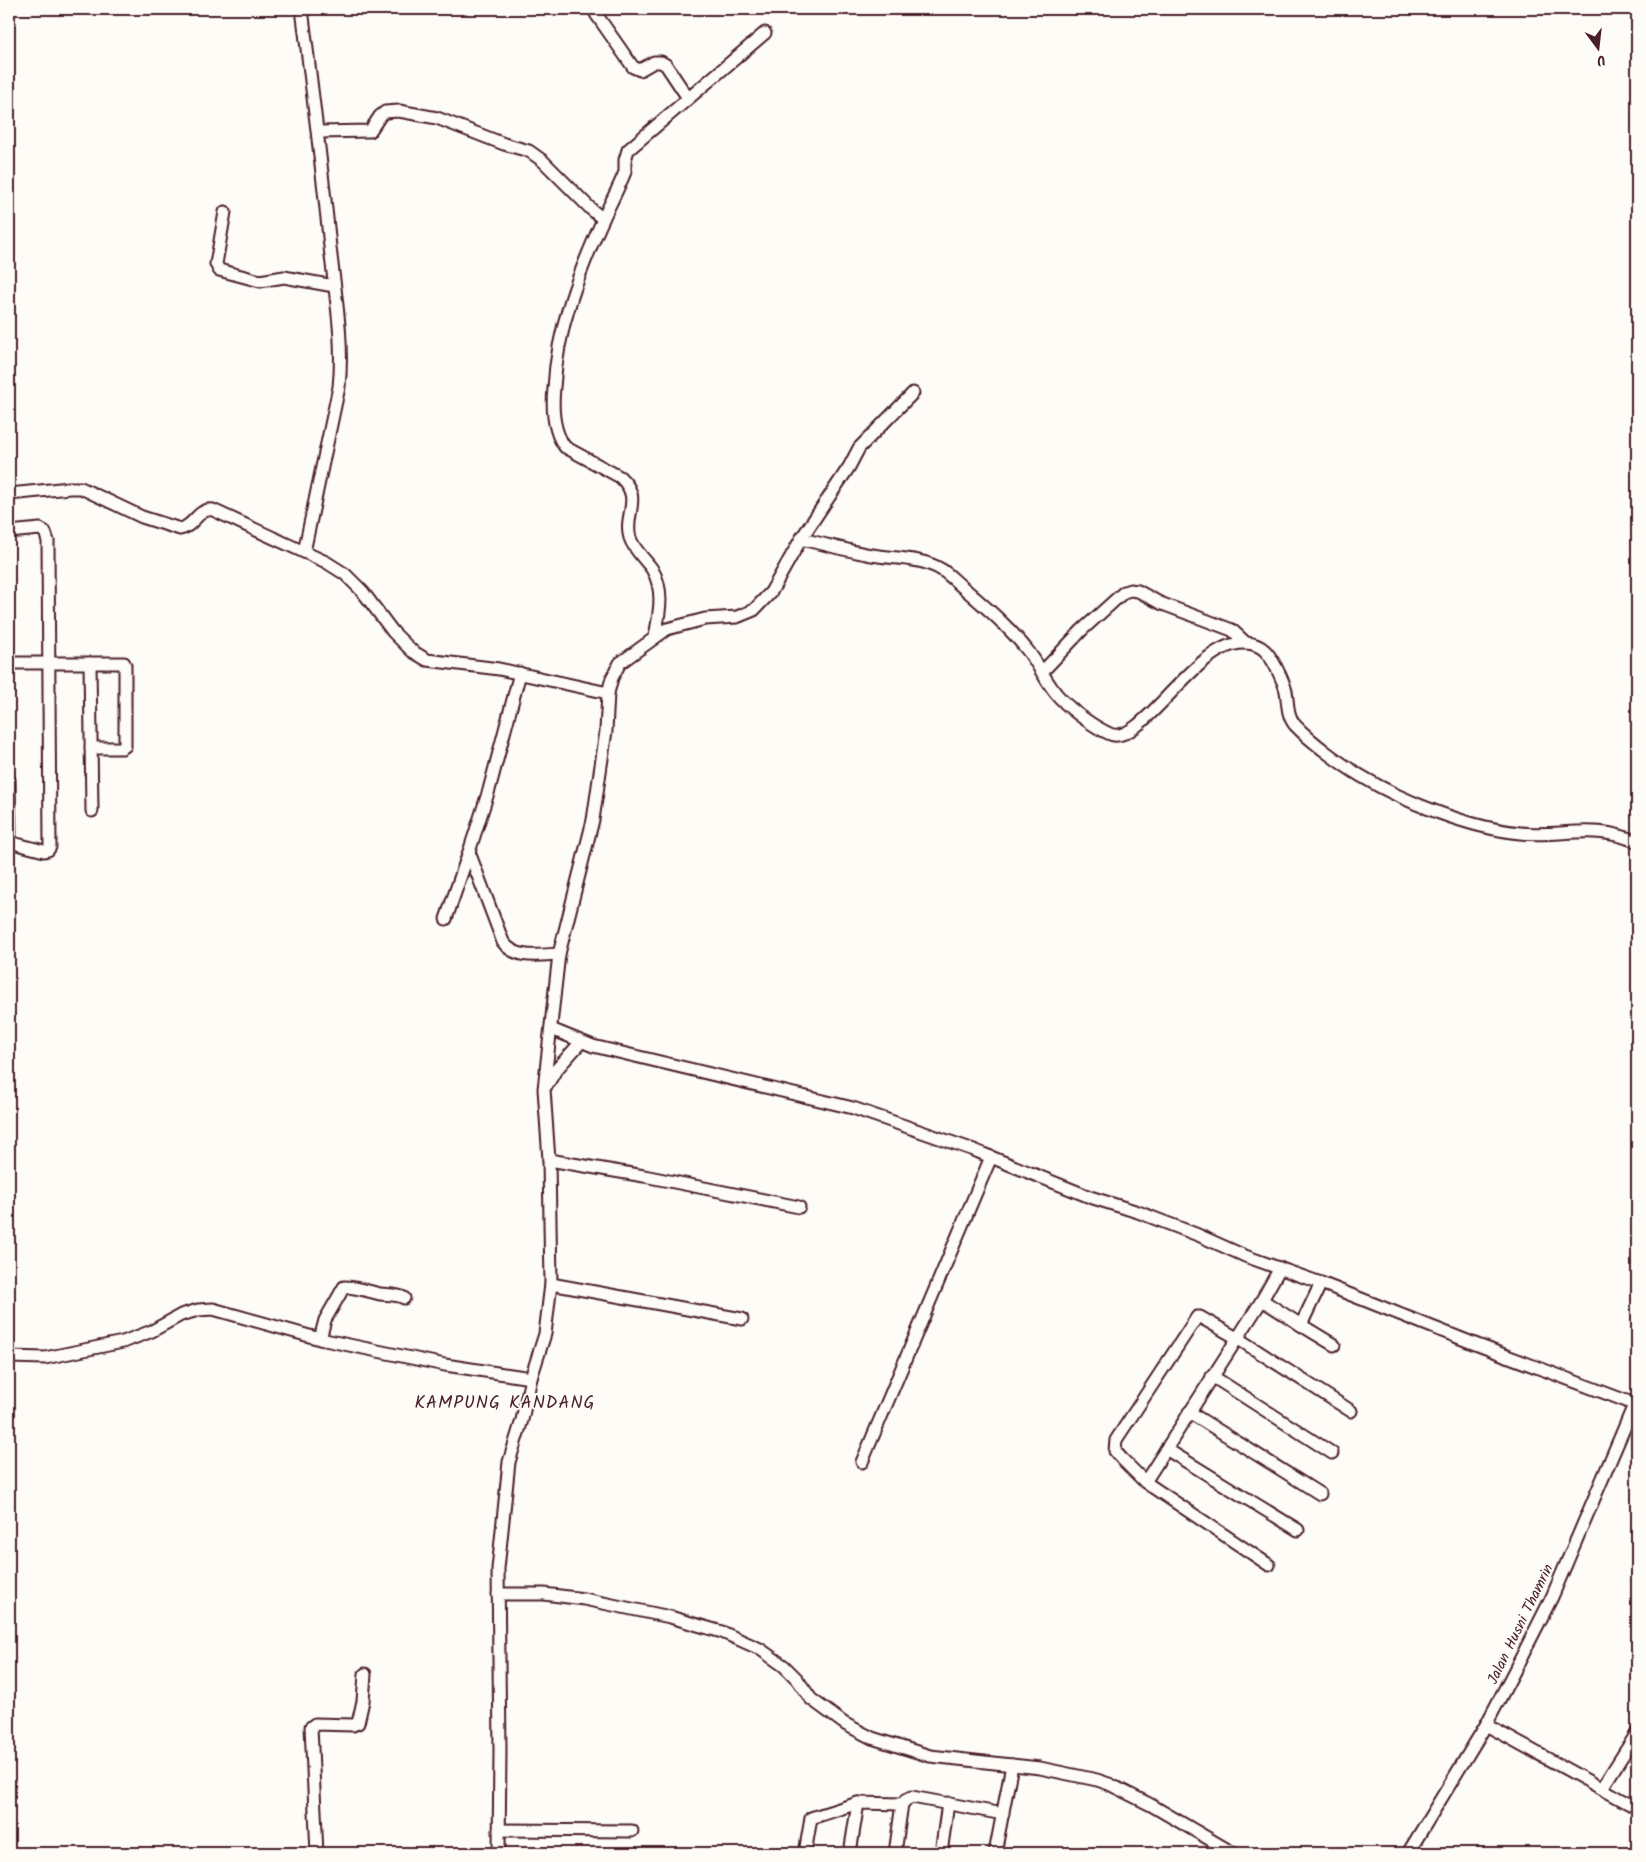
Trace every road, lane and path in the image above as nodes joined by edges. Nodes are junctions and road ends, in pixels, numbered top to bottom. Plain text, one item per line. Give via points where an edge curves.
1 (302, 9) edge
2 (596, 14) dead end
3 (765, 33) dead end
4 (688, 98) junction
5 (318, 132) junction
6 (225, 212) dead end
7 (597, 214) junction
8 (334, 286) junction
9 (913, 393) dead end
10 (9, 494) edge
11 (9, 532) edge
12 (801, 539) junction
13 (304, 552) junction
14 (655, 637) junction
15 (1246, 643) junction
16 (9, 663) edge
17 (50, 663) junction
18 (90, 663) junction
19 (1042, 672) junction
20 (520, 673) junction
21 (608, 693) junction
22 (91, 748) junction
23 (9, 780) edge
24 (92, 811) dead end
25 (9, 842) edge
26 (1637, 842) edge
27 (469, 852) junction
28 (446, 919) dead end
29 (560, 954) junction
30 (551, 1029) junction
31 (582, 1042) junction
32 (544, 1089) junction
33 (991, 1157) junction
34 (549, 1160) junction
35 (799, 1208) dead end
36 (1280, 1268) junction
37 (1321, 1283) junction
38 (551, 1284) junction
39 (404, 1298) dead end
40 (1262, 1300) junction
41 (742, 1319) dead end
42 (1301, 1325) junction
43 (1237, 1338) junction
44 (320, 1339) junction
45 (1334, 1346) dead end
46 (9, 1357) edge
47 (1212, 1376) junction
48 (531, 1378) junction
49 (1636, 1402) edge
50 (1351, 1411) dead end
51 (1189, 1412) junction
52 (1166, 1449) junction
53 (1332, 1453) dead end
54 (862, 1462) dead end
55 (1145, 1482) junction
56 (1320, 1494) dead end
57 (1298, 1530) dead end
58 (1269, 1566) dead end
59 (498, 1594) junction
60 (365, 1674) dead end
61 (1486, 1725) junction
62 (1637, 1733) edge
63 (1012, 1765) junction
64 (1602, 1788) junction
65 (858, 1803) junction
66 (948, 1803) junction
67 (902, 1804) junction
68 (1637, 1808) edge
69 (1003, 1814) junction
70 (500, 1830) junction
71 (632, 1830) dead end
72 (1637, 1850) edge
73 (317, 1853) edge
74 (499, 1853) edge
75 (805, 1853) edge
76 (850, 1853) edge
77 (895, 1853) edge
78 (941, 1853) edge
79 (994, 1853) edge
80 (1233, 1853) edge
81 (1408, 1853) edge
82 (1635, 1853) edge

1 - 5 street
2 - 4 street via 633,67 640,70 661,62
3 - 4 street
4 - 7 street via 628,150 625,172
5 - 7 street via 370,131 380,116 390,111 437,118 537,155
5 - 8 street
6 - 8 street via 216,264 218,270 260,281 284,277
7 - 14 street via 562,327 555,369 553,404 556,430 565,447 620,477 631,491 630,537 652,569 659,587
8 - 13 street via 340,351 339,387
9 - 12 street via 859,448
10 - 13 street via 81,488 142,517 180,529 190,525 202,511 213,510
11 - 17 street via 40,529 48,541
12 - 14 street via 771,592 754,610 737,617 705,619 667,629
12 - 19 street via 871,555 916,560 941,570 1015,634
13 - 20 street via 345,574 393,632 427,660
14 - 21 street via 620,663
15 - 19 street via 1232,630 1130,590 1082,630
15 - 19 street via 1230,646 1205,659 1144,722 1127,734 1113,736 1059,698
15 - 26 street via 1263,648 1270,655 1285,689 1288,711 1294,724 1360,776 1440,813 1481,826 1520,833 1600,831
16 - 17 street
17 - 18 street
17 - 25 street via 50,846 44,850
18 - 22 street
18 - 22 street via 122,662 125,666 124,746
20 - 21 street
20 - 27 street
21 - 29 street via 606,732 593,820
22 - 24 street
23 - 25 street
27 - 28 street
27 - 29 street via 507,948 521,955
29 - 30 street
30 - 31 street
30 - 32 street
31 - 32 street via 556,1070
31 - 33 street via 853,1108
32 - 34 street
33 - 36 street
33 - 54 street
34 - 35 street
34 - 38 street
36 - 37 street
36 - 40 street
37 - 42 street
37 - 49 street via 1484,1348
38 - 41 street
38 - 48 street via 545,1334
39 - 44 street via 344,1287 325,1320
40 - 42 street
40 - 43 street
42 - 45 street
43 - 47 street
43 - 50 street
43 - 55 street via 1200,1317 1195,1318 1116,1440 1115,1451
44 - 46 street via 213,1309 181,1315 122,1342 45,1358
44 - 48 street
47 - 51 street
47 - 53 street
48 - 59 street via 509,1462
49 - 61 street, Jalan Husni Thamrin via 1552,1597
51 - 52 street
51 - 56 street
52 - 55 street
52 - 57 street
55 - 58 street
59 - 63 street via 584,1598 722,1632 760,1648 797,1679 811,1699 845,1724 872,1738 930,1756
59 - 70 street
60 - 73 street via 358,1723 315,1724 311,1727
61 - 64 street
61 - 81 street, Jalan Husni Thamrin
62 - 64 street
63 - 69 street
63 - 80 street via 1055,1770 1109,1784
64 - 68 street
65 - 67 street
65 - 75 street via 811,1818
65 - 76 street
66 - 67 street via 912,1797
66 - 69 street
66 - 78 street
67 - 77 street
69 - 79 street
70 - 71 street
70 - 74 street
72 - 82 street

